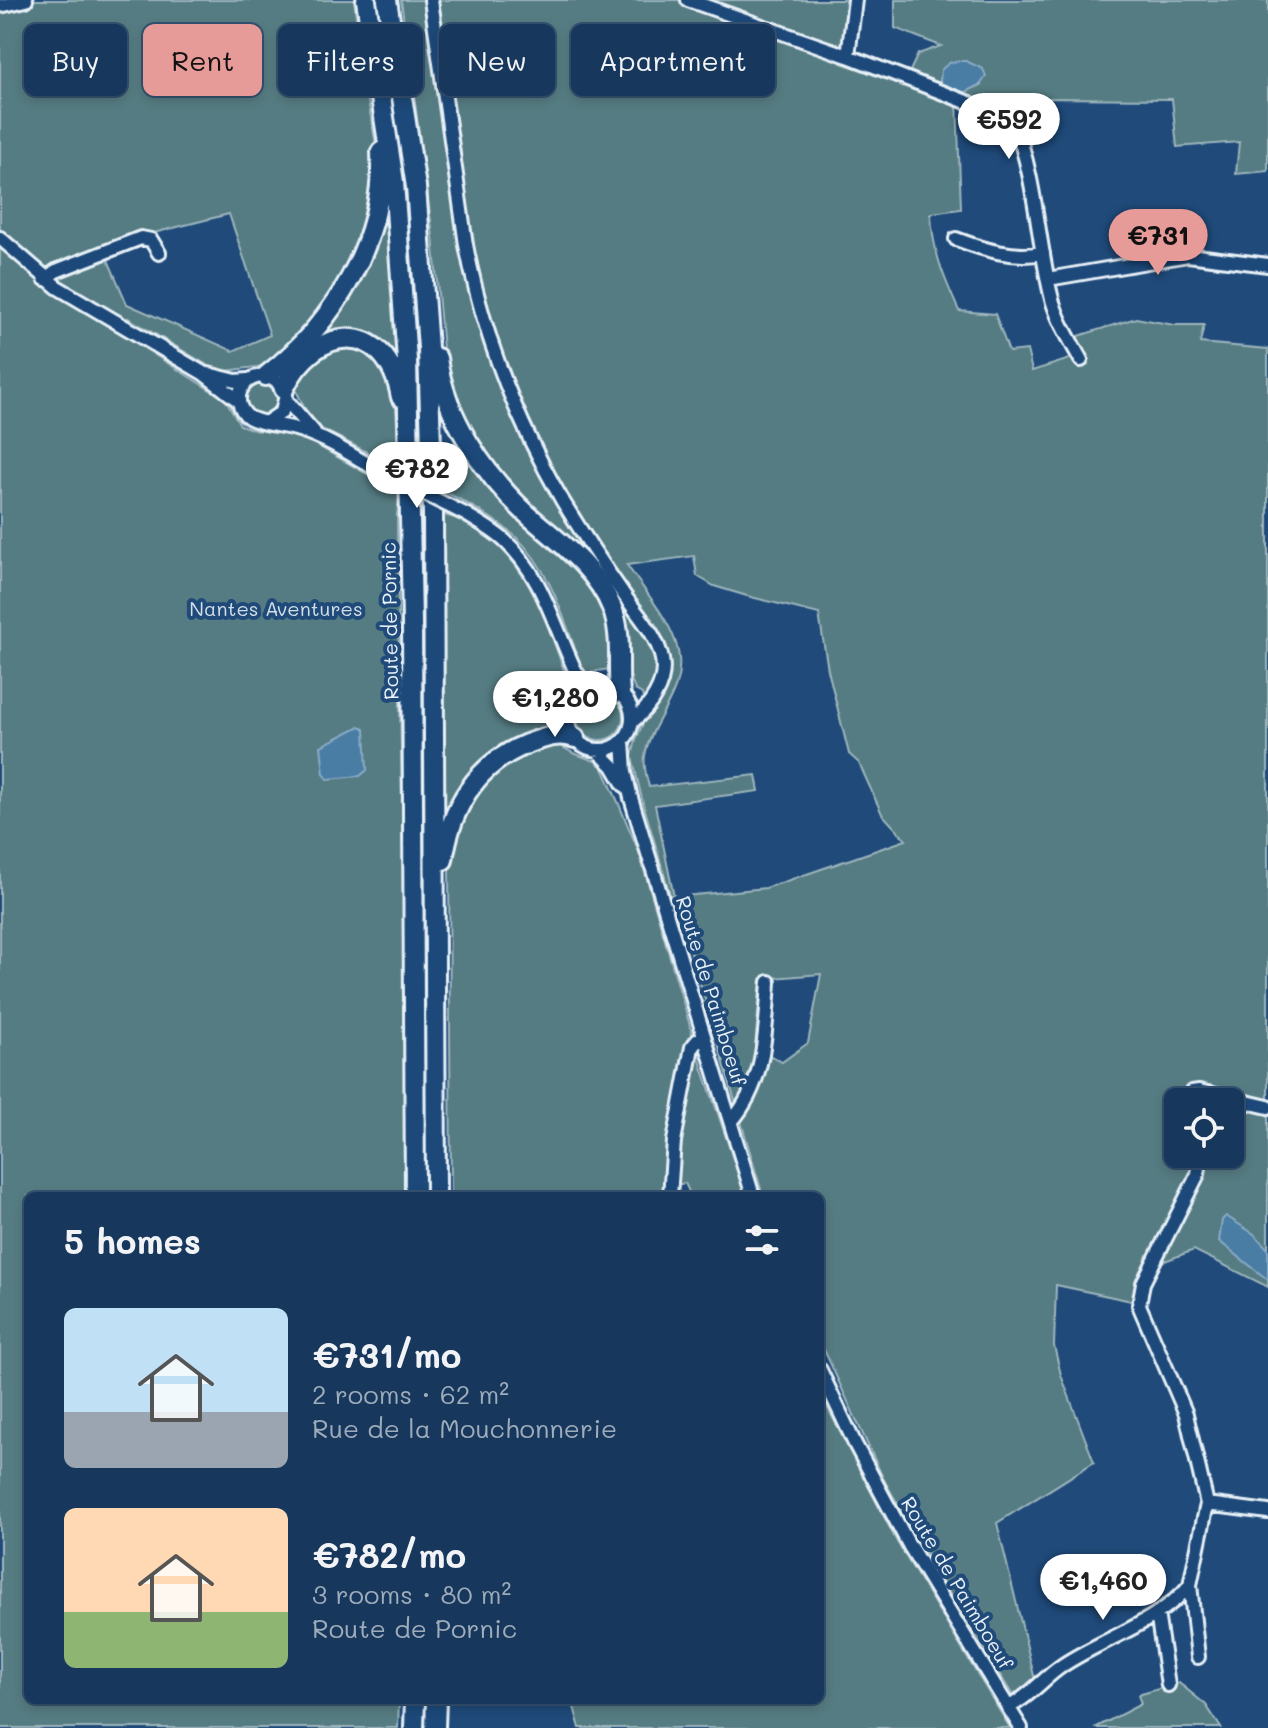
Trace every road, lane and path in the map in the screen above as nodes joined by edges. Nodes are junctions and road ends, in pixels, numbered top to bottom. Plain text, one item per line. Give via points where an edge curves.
1 (26, 0) edge
2 (366, 0) edge
3 (387, 0) edge
4 (431, 0) edge
5 (688, 0) edge
6 (855, 0) edge
7 (0, 6) edge
8 (848, 56) junction
9 (384, 114) junction
10 (0, 238) edge
11 (956, 239) dead end
12 (159, 253) dead end
13 (1043, 253) junction
14 (1268, 265) edge
15 (45, 279) junction
16 (1048, 279) junction
17 (426, 310) junction
18 (1081, 360) dead end
19 (203, 373) junction
20 (257, 378) junction
21 (285, 395) junction
22 (239, 401) junction
23 (267, 422) junction
24 (323, 439) junction
25 (410, 475) junction
26 (566, 653) junction
27 (594, 686) junction
28 (655, 693) junction
29 (624, 697) junction
30 (573, 700) junction
31 (632, 722) junction
32 (575, 738) junction
33 (623, 741) junction
34 (597, 750) junction
35 (631, 798) junction
36 (435, 907) junction
37 (769, 982) dead end
38 (704, 1037) junction
39 (1244, 1101) edge
40 (1268, 1107) edge
41 (731, 1122) junction
42 (1199, 1168) edge
43 (415, 1192) edge
44 (436, 1192) edge
45 (670, 1192) edge
46 (752, 1192) edge
47 (824, 1378) edge
48 (1207, 1504) junction
49 (1268, 1512) edge
50 (1190, 1585) junction
51 (1157, 1613) junction
52 (1198, 1657) dead end
53 (1043, 1683) junction
54 (1168, 1685) dead end
55 (415, 1704) edge
56 (436, 1704) edge
57 (1009, 1707) junction
58 (1020, 1726) edge
59 (414, 1728) edge
60 (435, 1728) edge

1 - 7 street
2 - 9 highway, Route de Pornic
3 - 17 highway via 414,174
4 - 28 street via 466,245 489,337 533,445 562,499 659,649 663,671
5 - 8 street
6 - 8 street
8 - 13 street via 1013,120 1026,153
9 - 20 highway via 379,184 354,273 319,327 288,358
9 - 25 highway, Route de Pornic via 403,277
10 - 15 street
11 - 13 street via 1010,255
12 - 15 street via 151,240 141,238
13 - 16 street
14 - 16 street via 1188,255
15 - 19 street
16 - 18 street via 1061,324
17 - 29 highway via 441,378 477,456 606,594 618,629
17 - 36 highway
19 - 20 street via 236,381
19 - 22 street
20 - 21 street via 276,380
20 - 22 street via 240,391
21 - 23 street via 278,416
21 - 24 street
21 - 25 highway via 293,370 334,341 359,340 379,350 397,378
22 - 23 street via 248,417
23 - 24 street
24 - 26 street, bridge via 504,540 543,594
25 - 43 highway, Route de Pornic
26 - 27 street via 582,680
26 - 30 street
27 - 29 street via 608,686
27 - 30 street
28 - 29 street via 644,702
28 - 31 street
29 - 31 street
30 - 32 street via 568,718
31 - 33 street
32 - 34 street
32 - 36 highway via 556,734 521,747 476,778 451,823
33 - 34 street
33 - 35 street, Route de Paimboeuf
34 - 35 street, Route de Paimboeuf
35 - 38 street, Route de Paimboeuf
36 - 44 highway
37 - 41 street via 759,1073
38 - 41 street, Route de Paimboeuf
38 - 45 street via 692,1047
39 - 40 street
41 - 46 street, Route de Paimboeuf
42 - 48 street via 1143,1283 1139,1305 1186,1414
47 - 57 street, Route de Paimboeuf via 909,1545
48 - 49 street
48 - 50 street
50 - 51 street
50 - 52 street
51 - 53 street via 1064,1664
51 - 54 street
53 - 57 street
53 - 58 street
55 - 59 highway
56 - 60 highway
57 - 58 street, Route de Paimboeuf

